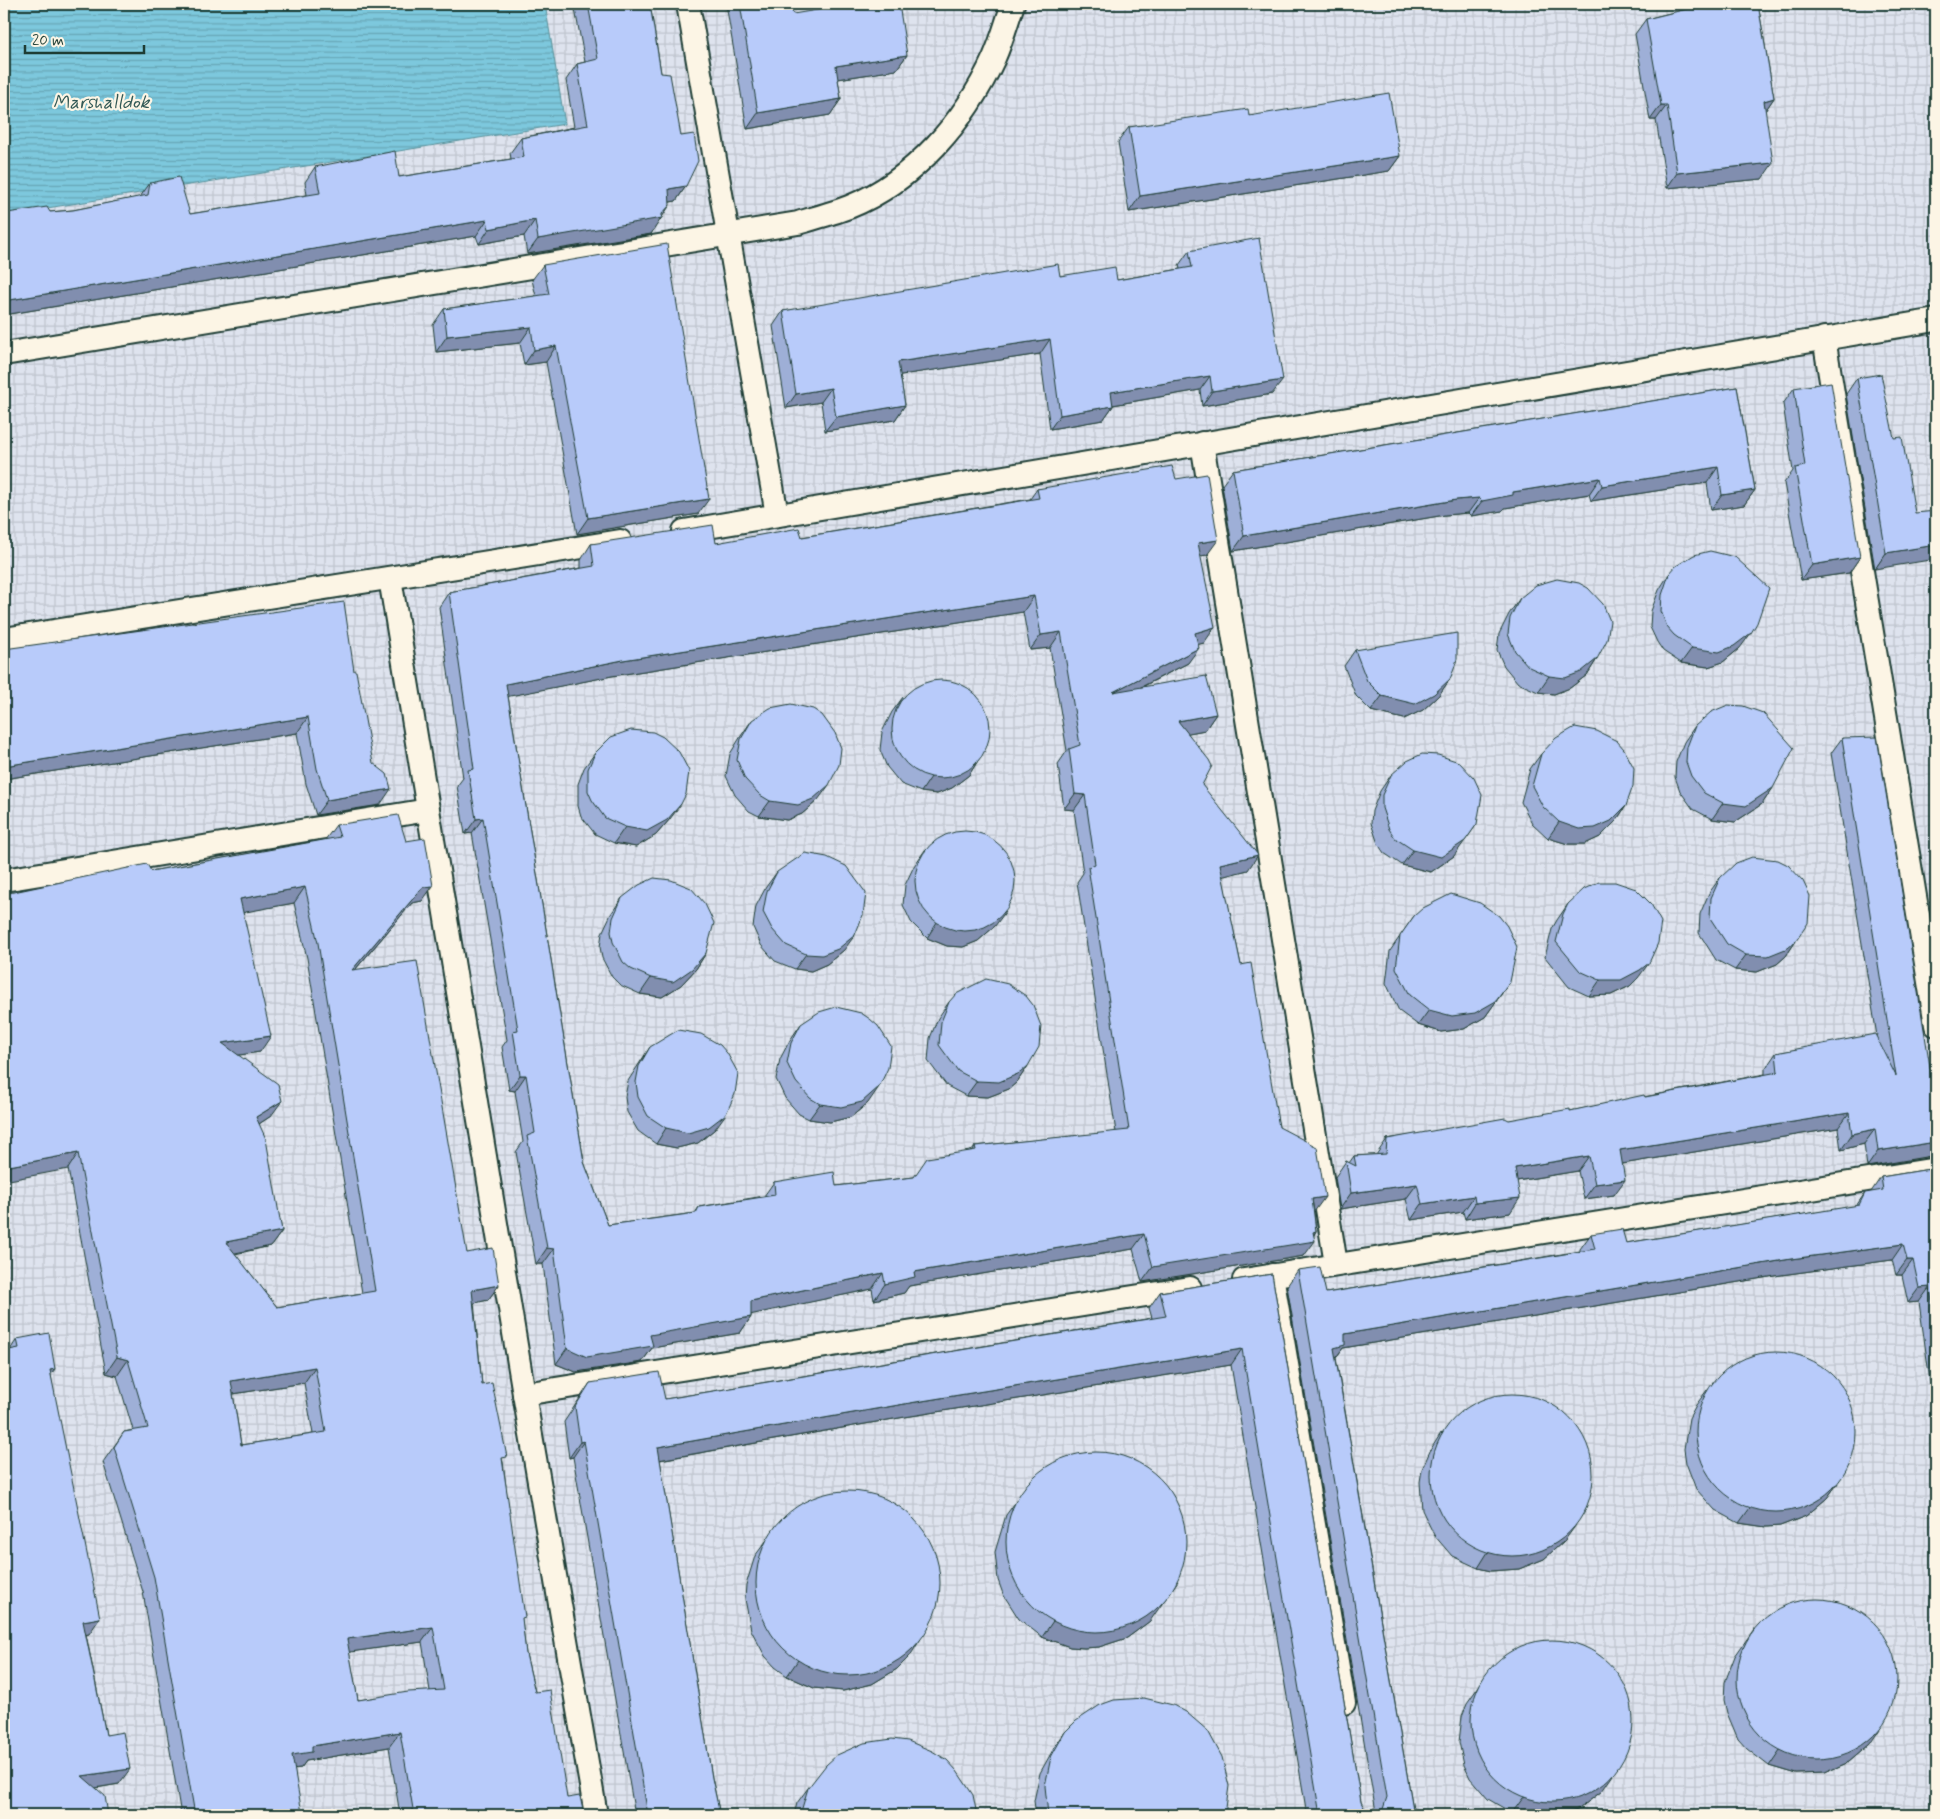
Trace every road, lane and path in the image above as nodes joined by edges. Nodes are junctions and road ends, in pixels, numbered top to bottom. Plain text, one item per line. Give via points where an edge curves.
1 (688, 4) edge
2 (1013, 4) edge
3 (727, 234) junction
4 (1936, 320) edge
5 (1824, 338) junction
6 (4, 354) edge
7 (1202, 443) junction
8 (776, 516) junction
9 (390, 578) junction
10 (4, 639) edge
11 (428, 810) junction
12 (4, 880) edge
13 (1936, 1025) edge
14 (1936, 1169) edge
15 (1336, 1264) junction
16 (1272, 1275) junction
17 (524, 1394) junction
18 (1348, 1727) edge
19 (596, 1815) edge

1 - 3 lane
2 - 3 lane via 994,57 966,110 898,179 850,207 798,223
3 - 6 lane
3 - 8 lane
4 - 5 lane
5 - 7 lane
5 - 13 lane
7 - 8 lane
7 - 15 lane
8 - 9 lane
9 - 10 lane
9 - 11 lane
11 - 12 lane
11 - 17 lane
14 - 15 lane
15 - 16 lane
16 - 17 lane
16 - 18 lane
17 - 19 lane

